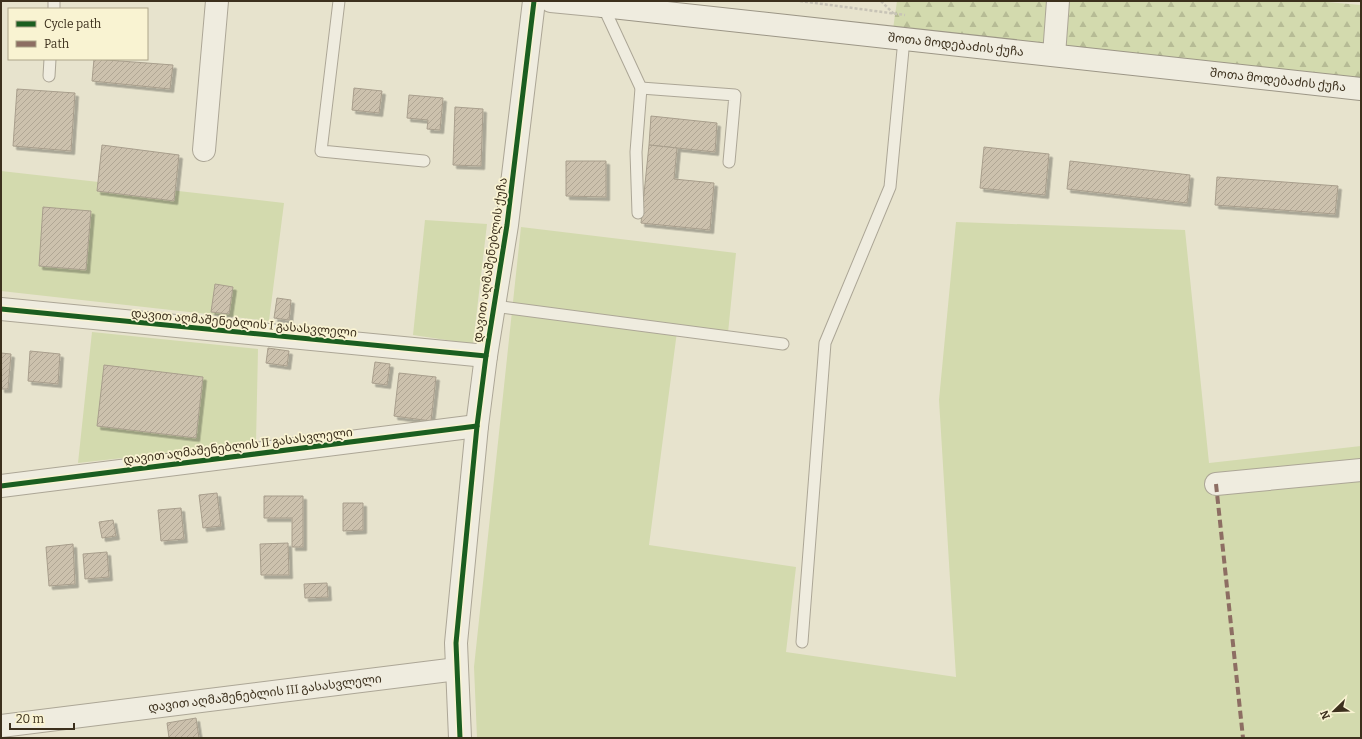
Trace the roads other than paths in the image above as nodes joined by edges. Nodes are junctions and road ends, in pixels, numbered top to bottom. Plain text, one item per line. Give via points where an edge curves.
1 (217, 1) edge
2 (340, 1) edge
3 (534, 1) edge
4 (551, 1) edge
5 (1058, 1) edge
6 (603, 4) edge
7 (904, 39) junction
8 (1054, 56) junction
9 (50, 60) edge
10 (49, 76) dead end
11 (641, 88) junction
12 (1361, 89) edge
13 (204, 150) dead end
14 (424, 161) dead end
15 (729, 162) dead end
16 (638, 213) dead end
17 (494, 306) junction
18 (1, 309) edge
19 (783, 344) dead end
20 (486, 356) junction
21 (476, 426) junction
22 (1361, 470) edge
23 (1216, 484) dead end
24 (1, 486) edge
25 (802, 642) dead end
26 (457, 669) junction
27 (1, 726) edge
28 (460, 738) edge

1 - 13 street
2 - 14 lane via 321,150
3 - 17 street, დავით აღმაშენებლის ქუჩა via 507,225
4 - 6 street, შოთა მოდებაძის ქუჩა
5 - 8 street
6 - 7 street, შოთა მოდებაძის ქუჩა
6 - 11 lane
7 - 8 street, შოთა მოდებაძის ქუჩა
7 - 25 lane via 890,188 825,343
8 - 12 street, შოთა მოდებაძის ქუჩა
9 - 10 lane
11 - 15 lane via 736,95
11 - 16 lane via 636,152
17 - 19 lane
17 - 20 street, დავით აღმაშენებლის ქუჩა
18 - 20 street, დავით აღმაშენებლის I გასასვლელი
20 - 21 street, დავით აღმაშენებლის ქუჩა
21 - 24 street, დავით აღმაშენებლის II გასასვლელი
21 - 26 street, დავით აღმაშენებლის ქუჩა via 456,643
22 - 23 street
26 - 27 street, დავით აღმაშენებლის III გასასვლელი
26 - 28 street, დავით აღმაშენებლის ქუჩა

